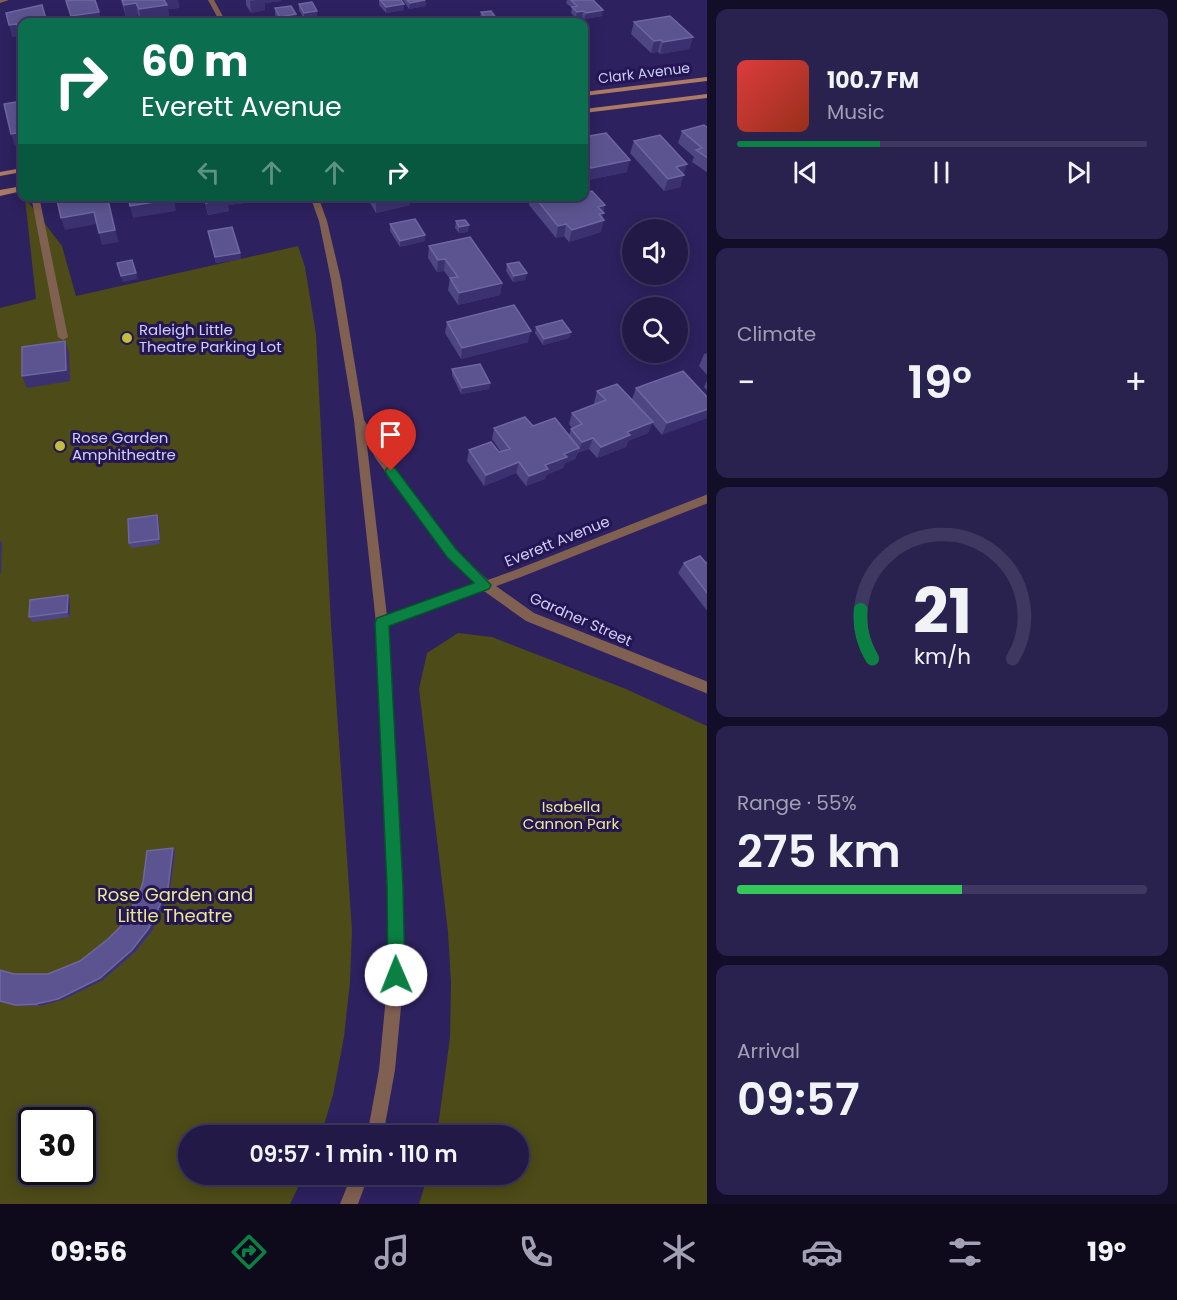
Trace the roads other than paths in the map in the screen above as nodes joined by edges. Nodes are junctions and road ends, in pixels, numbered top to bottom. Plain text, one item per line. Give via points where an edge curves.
1 (6, 0) edge
2 (211, 0) edge
3 (0, 1) edge
4 (222, 18) edge
5 (707, 79) edge
6 (588, 94) edge
7 (707, 96) edge
8 (588, 111) edge
9 (18, 171) edge
10 (0, 174) edge
11 (18, 190) edge
12 (0, 194) edge
13 (35, 201) edge
14 (316, 201) edge
15 (63, 337) dead end
16 (359, 420) junction
17 (707, 498) edge
18 (484, 585) junction
19 (382, 623) junction
20 (707, 688) edge
21 (377, 1125) edge
22 (357, 1185) edge
23 (349, 1204) edge

1 - 3 street
2 - 4 street
5 - 6 main road, Clark Avenue
7 - 8 main road, Clark Avenue
9 - 10 main road
11 - 12 main road
13 - 15 street
14 - 16 street, Gardner Street via 336,280
16 - 18 street, Gardner Street via 380,456 452,553
16 - 19 street
17 - 18 street, Everett Avenue
18 - 19 street, Everett Avenue
18 - 20 street, Gardner Street via 530,617
19 - 21 street via 396,975 387,1070
22 - 23 street

